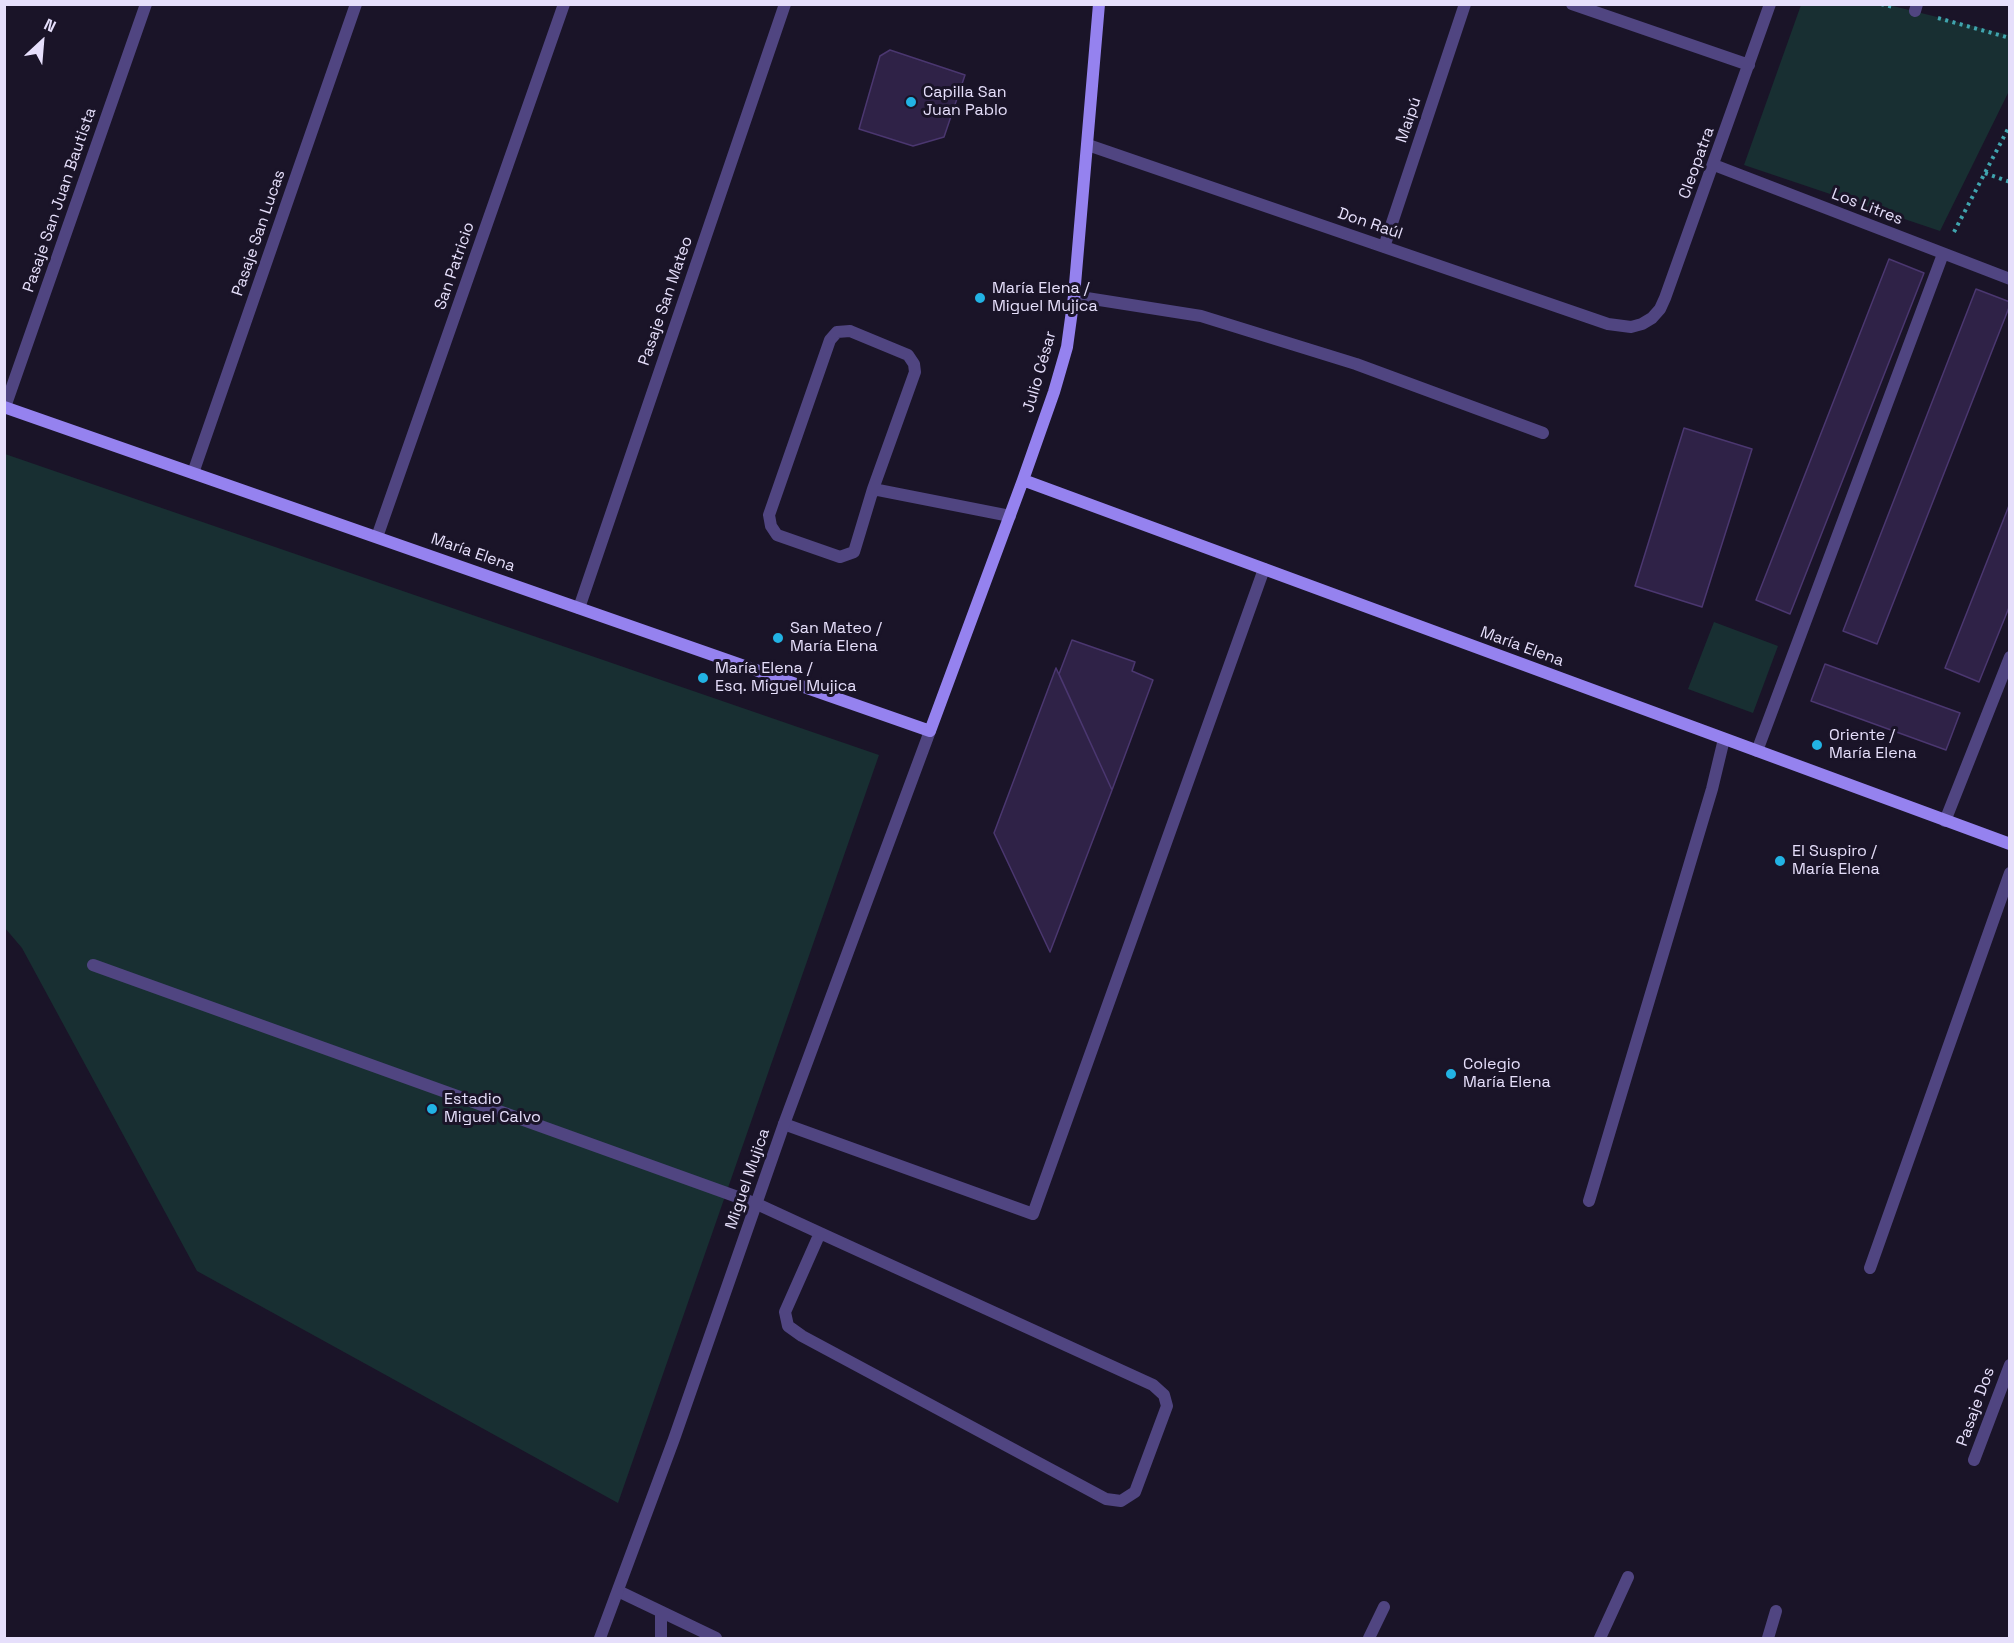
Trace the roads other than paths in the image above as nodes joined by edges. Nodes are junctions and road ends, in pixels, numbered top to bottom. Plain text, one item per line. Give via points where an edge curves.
1 (146, 4) edge
2 (356, 4) edge
3 (564, 4) edge
4 (785, 4) edge
5 (1100, 4) edge
6 (1465, 4) edge
7 (1572, 4) edge
8 (1770, 4) edge
9 (1749, 65) junction
10 (1088, 145) junction
11 (1714, 165) junction
12 (1384, 247) junction
13 (1943, 254) junction
14 (2010, 279) edge
15 (1074, 296) junction
16 (1642, 324) joint
17 (5, 407) edge
18 (1543, 433) dead end
19 (193, 473) junction
20 (1023, 480) junction
21 (873, 489) junction
22 (1010, 516) junction
23 (377, 537) junction
24 (1264, 569) junction
25 (579, 608) junction
26 (2010, 657) edge
27 (930, 731) junction
28 (1724, 739) junction
29 (1757, 751) junction
30 (1945, 821) junction
31 (2010, 844) edge
32 (2010, 873) edge
33 (93, 965) dead end
34 (784, 1124) junction
35 (1589, 1201) dead end
36 (757, 1204) junction
37 (820, 1233) junction
38 (1870, 1268) dead end
39 (2010, 1365) edge
40 (1974, 1460) dead end
41 (1628, 1577) dead end
42 (618, 1591) junction
43 (1384, 1607) dead end
44 (661, 1611) junction
45 (1776, 1611) dead end
46 (600, 1638) edge
47 (661, 1638) edge
48 (717, 1638) edge
49 (1369, 1638) edge
50 (1600, 1638) edge
51 (1768, 1638) edge

1 - 17 street, Pasaje San Juan Bautista
2 - 19 street, Pasaje San Lucas
3 - 23 street, San Patricio
4 - 25 street, Pasaje San Mateo
5 - 10 street, Julio César
6 - 12 street, Maipú
7 - 9 street
8 - 9 street, Cleopatra
9 - 11 street, Cleopatra
10 - 12 street, Don Raúl
10 - 15 street, Julio César
11 - 13 street, Los Litres
11 - 16 street, Cleopatra via 1665,298 1660,309
12 - 16 street, Don Raúl via 1608,324
13 - 14 street, Los Litres
13 - 29 street
15 - 18 street via 1201,316 1356,364
15 - 20 street, Julio César via 1067,347
17 - 19 street, María Elena
19 - 23 street, María Elena
20 - 22 street, Julio César
20 - 24 street, María Elena
21 - 21 street via 854,552 848,556 840,557 777,535 771,526 772,504 830,340 837,332 850,331 908,355 914,364 915,372
21 - 22 street
22 - 27 street, Julio César
23 - 25 street, María Elena
24 - 28 street, María Elena
24 - 34 street via 1032,1214
25 - 27 street, María Elena
26 - 30 street
27 - 34 street, Miguel Mujica
28 - 29 street, María Elena
28 - 35 street
29 - 30 street, María Elena
30 - 31 street, María Elena
32 - 38 street
33 - 36 street
34 - 36 street, Miguel Mujica
36 - 37 street
36 - 42 street, Miguel Mujica
37 - 37 street via 1153,1384 1164,1395 1167,1406 1135,1492 1121,1501 1106,1499 788,1326 785,1312
39 - 40 street, Pasaje Dos
41 - 50 street
42 - 44 street
42 - 46 street, Miguel Mujica
43 - 49 street
44 - 47 street
44 - 48 street
45 - 51 street

